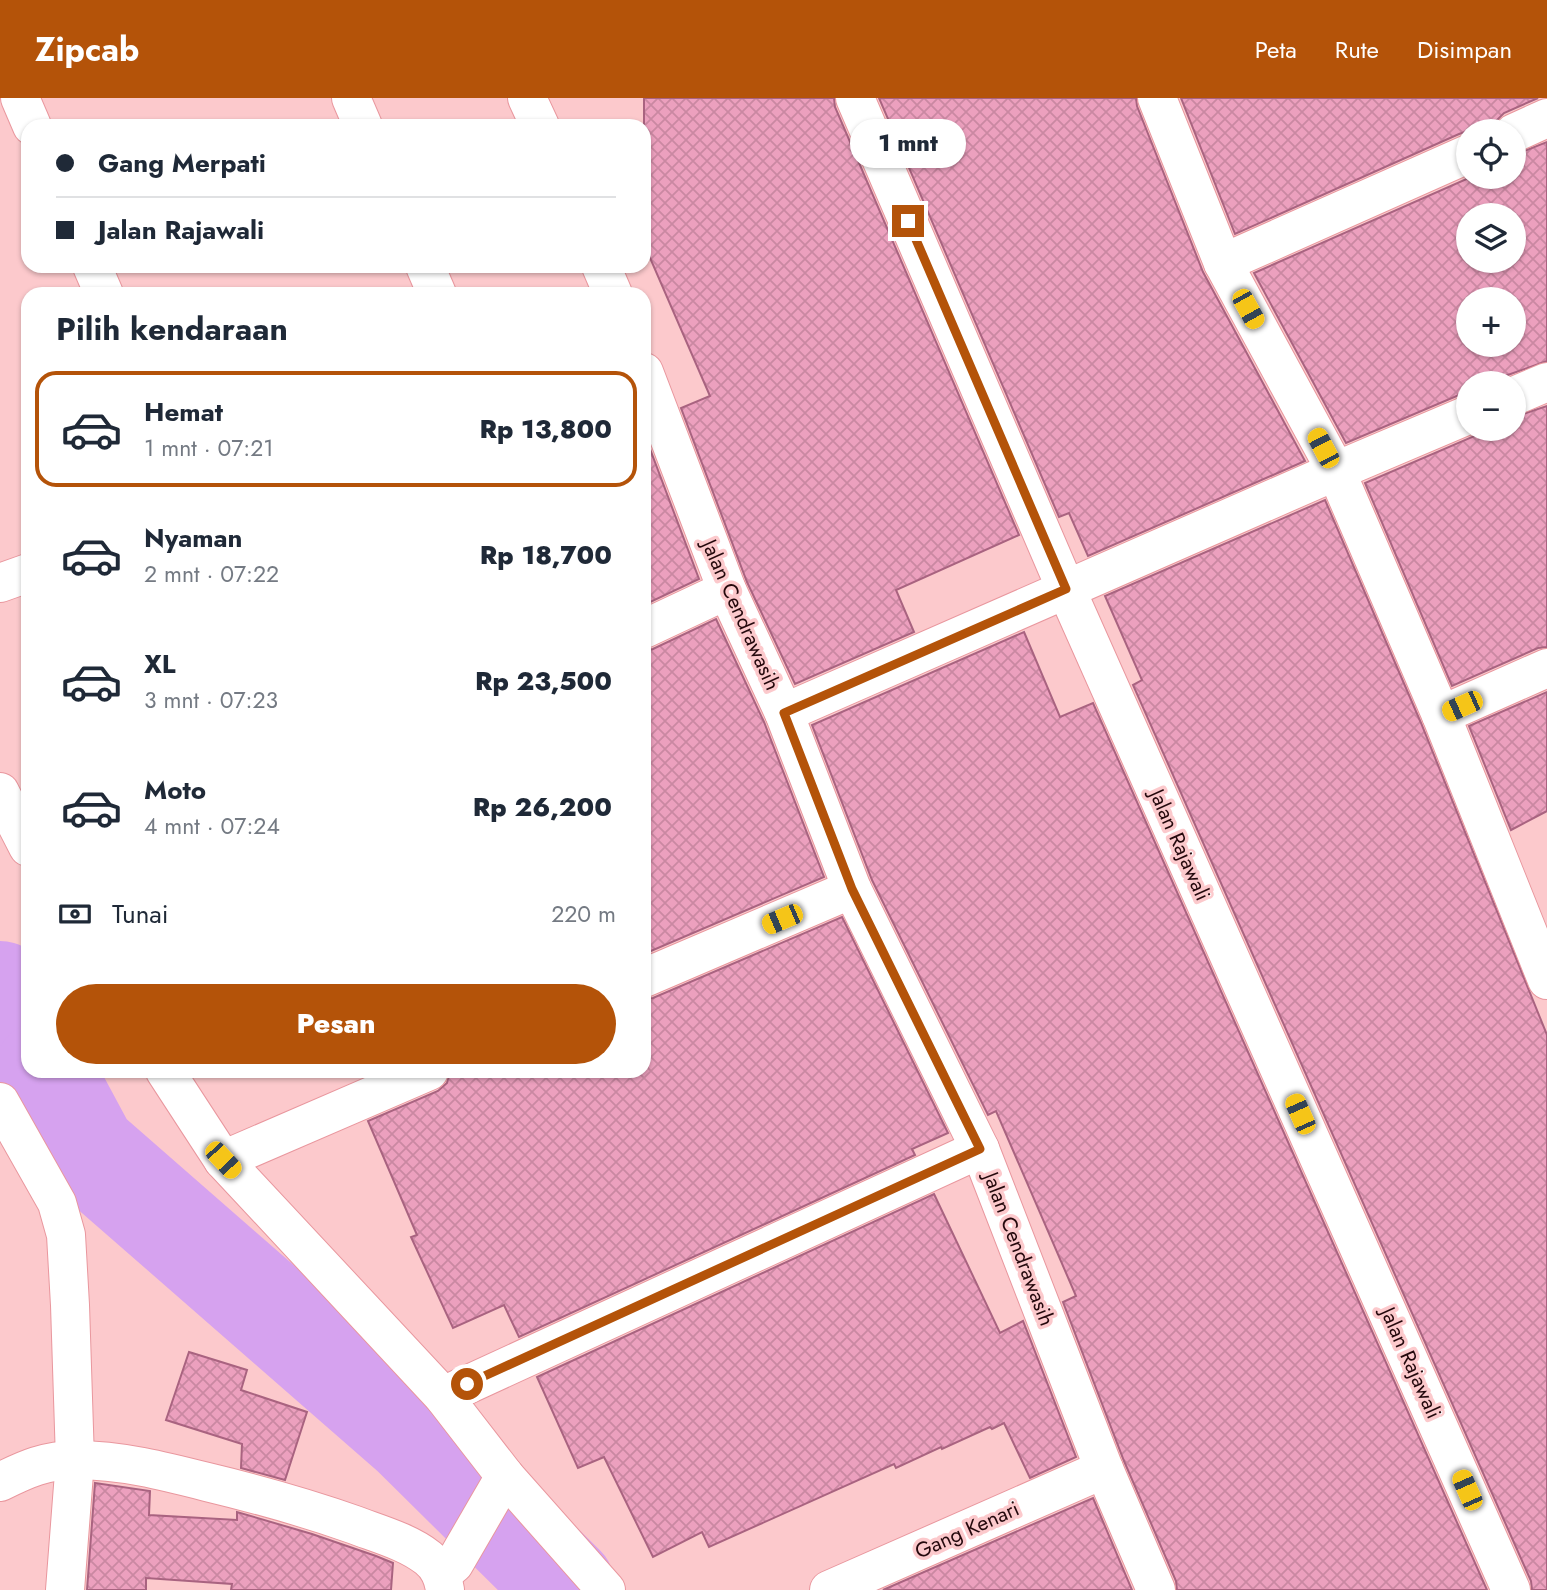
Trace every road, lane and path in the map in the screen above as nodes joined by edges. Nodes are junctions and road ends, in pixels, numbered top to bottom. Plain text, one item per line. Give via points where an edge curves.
1 (20, 98) edge
2 (351, 98) edge
3 (527, 98) edge
4 (856, 98) edge
5 (1157, 98) edge
6 (1547, 118) edge
7 (29, 119) edge
8 (360, 119) edge
9 (537, 119) edge
10 (1526, 128) edge
11 (1456, 159) edge
12 (1223, 263) junction
13 (1547, 382) edge
14 (651, 390) edge
15 (1526, 391) edge
16 (1456, 420) edge
17 (1336, 471) junction
18 (21, 576) edge
19 (0, 583) edge
20 (1066, 589) junction
21 (727, 590) junction
22 (651, 626) edge
23 (1547, 668) edge
24 (784, 713) junction
25 (1441, 715) junction
26 (0, 792) edge
27 (21, 833) edge
28 (852, 889) junction
29 (1543, 961) edge
30 (651, 975) edge
31 (170, 1078) edge
32 (413, 1078) edge
33 (0, 1102) edge
34 (980, 1149) junction
35 (223, 1160) junction
36 (443, 1396) junction
37 (75, 1460) junction
38 (1104, 1469) junction
39 (0, 1482) edge
40 (501, 1485) junction
41 (447, 1576) edge
42 (65, 1590) edge
43 (606, 1590) edge
44 (830, 1590) edge
45 (1156, 1590) edge
46 (1511, 1590) edge

1 - 7 street
2 - 8 street
3 - 9 street
4 - 20 street, Jalan Rajawali
5 - 12 street
6 - 10 street
11 - 12 street
12 - 17 street
13 - 15 street
14 - 21 street, Jalan Cendrawasih
16 - 17 street
17 - 20 street
17 - 25 street
18 - 19 street
20 - 24 street
20 - 46 street, Jalan Rajawali
21 - 22 street
21 - 24 street, Jalan Cendrawasih
23 - 25 street
24 - 28 street, Jalan Cendrawasih
25 - 29 street
26 - 27 street
28 - 30 street
28 - 34 street, Jalan Cendrawasih
31 - 35 street
32 - 35 street
33 - 37 street via 57,1203 66,1235
34 - 36 street
34 - 38 street, Jalan Cendrawasih
35 - 36 street
36 - 40 street
37 - 39 street via 36,1465
37 - 41 street via 161,1470 328,1516 409,1547
37 - 42 street
38 - 44 street, Gang Kenari
38 - 45 street, Jalan Cendrawasih
40 - 41 street
40 - 43 street

